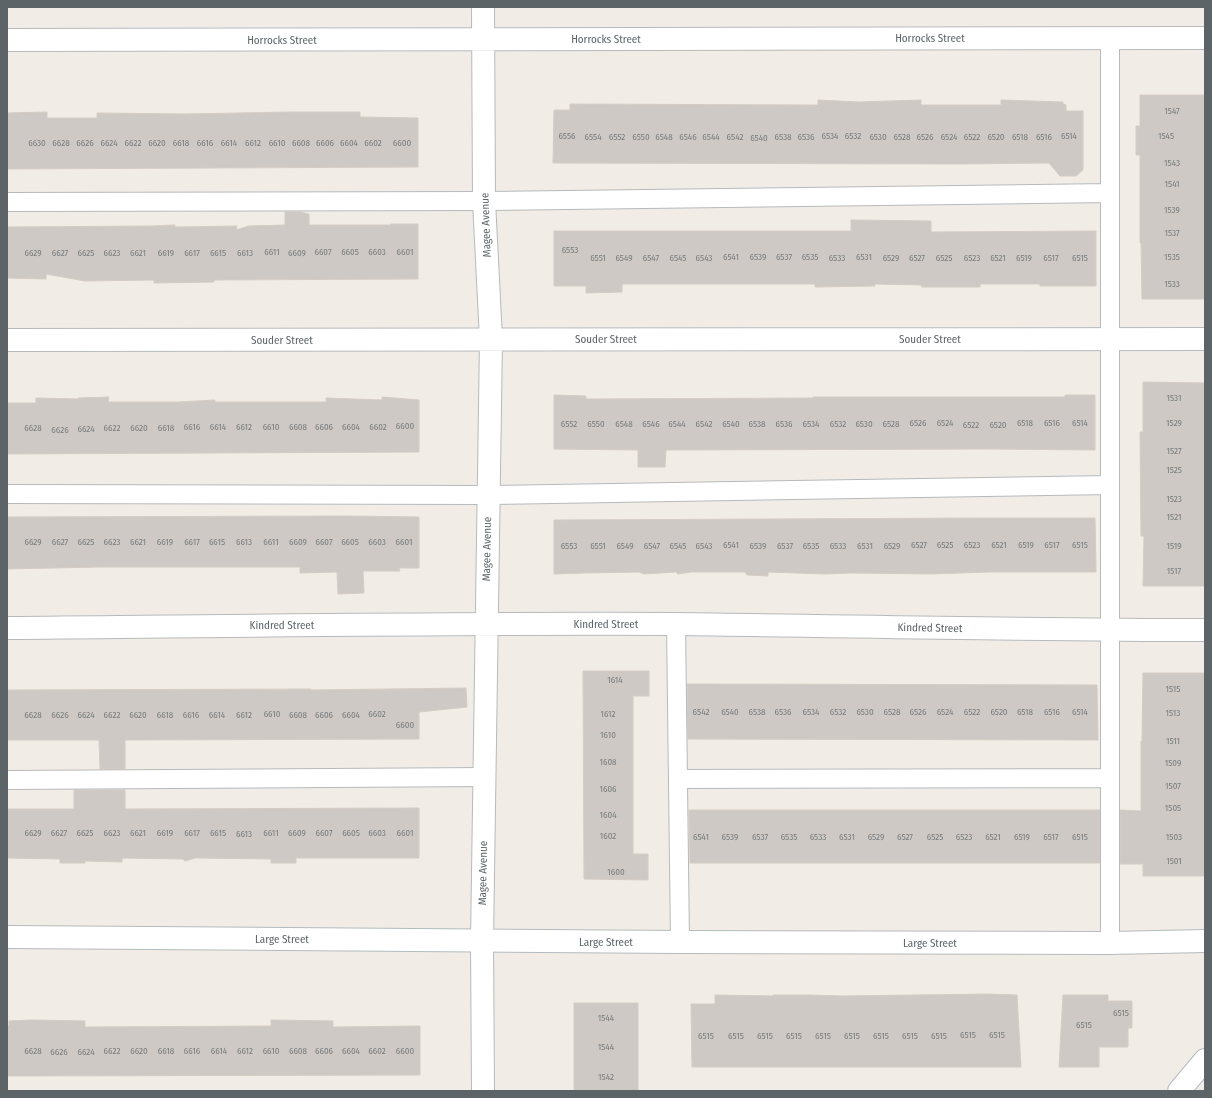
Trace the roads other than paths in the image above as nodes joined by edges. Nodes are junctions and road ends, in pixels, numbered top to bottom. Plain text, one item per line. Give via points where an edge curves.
1 (483, 7) edge
2 (1110, 37) junction
3 (1205, 38) edge
4 (483, 39) junction
5 (7, 40) edge
6 (1110, 193) junction
7 (484, 201) junction
8 (7, 202) edge
9 (1110, 338) junction
10 (491, 339) junction
11 (1205, 339) edge
12 (7, 340) edge
13 (1110, 485) junction
14 (7, 494) edge
15 (488, 495) junction
16 (487, 624) junction
17 (676, 624) junction
18 (7, 628) edge
19 (1110, 630) junction
20 (1205, 630) edge
21 (485, 777) junction
22 (1109, 778) junction
23 (678, 779) junction
24 (7, 780) edge
25 (7, 937) edge
26 (482, 941) junction
27 (1205, 941) edge
28 (680, 942) junction
29 (1110, 943) junction
30 (1205, 1060) edge
31 (483, 1091) edge
32 (1179, 1091) edge

1 - 4 street, Magee Avenue
2 - 3 street, Horrocks Street
2 - 4 street, Horrocks Street
2 - 6 lane
4 - 5 street, Horrocks Street
4 - 7 street, Magee Avenue
6 - 7 lane
6 - 9 lane
7 - 8 lane
7 - 10 street, Magee Avenue
9 - 10 street, Souder Street
9 - 11 street, Souder Street
9 - 13 lane
10 - 12 street, Souder Street
10 - 15 street, Magee Avenue
13 - 15 lane
13 - 19 lane
14 - 15 lane
15 - 16 street, Magee Avenue
16 - 17 street, Kindred Street
16 - 18 street, Kindred Street
16 - 21 street, Magee Avenue
17 - 19 street, Kindred Street
17 - 23 lane
19 - 20 street, Kindred Street
19 - 22 lane
21 - 24 lane
21 - 26 street, Magee Avenue
22 - 23 lane
22 - 29 lane
23 - 28 lane
25 - 26 street, Large Street
26 - 28 street, Large Street
26 - 31 street, Magee Avenue
27 - 29 street, Large Street
28 - 29 street, Large Street
30 - 32 street

